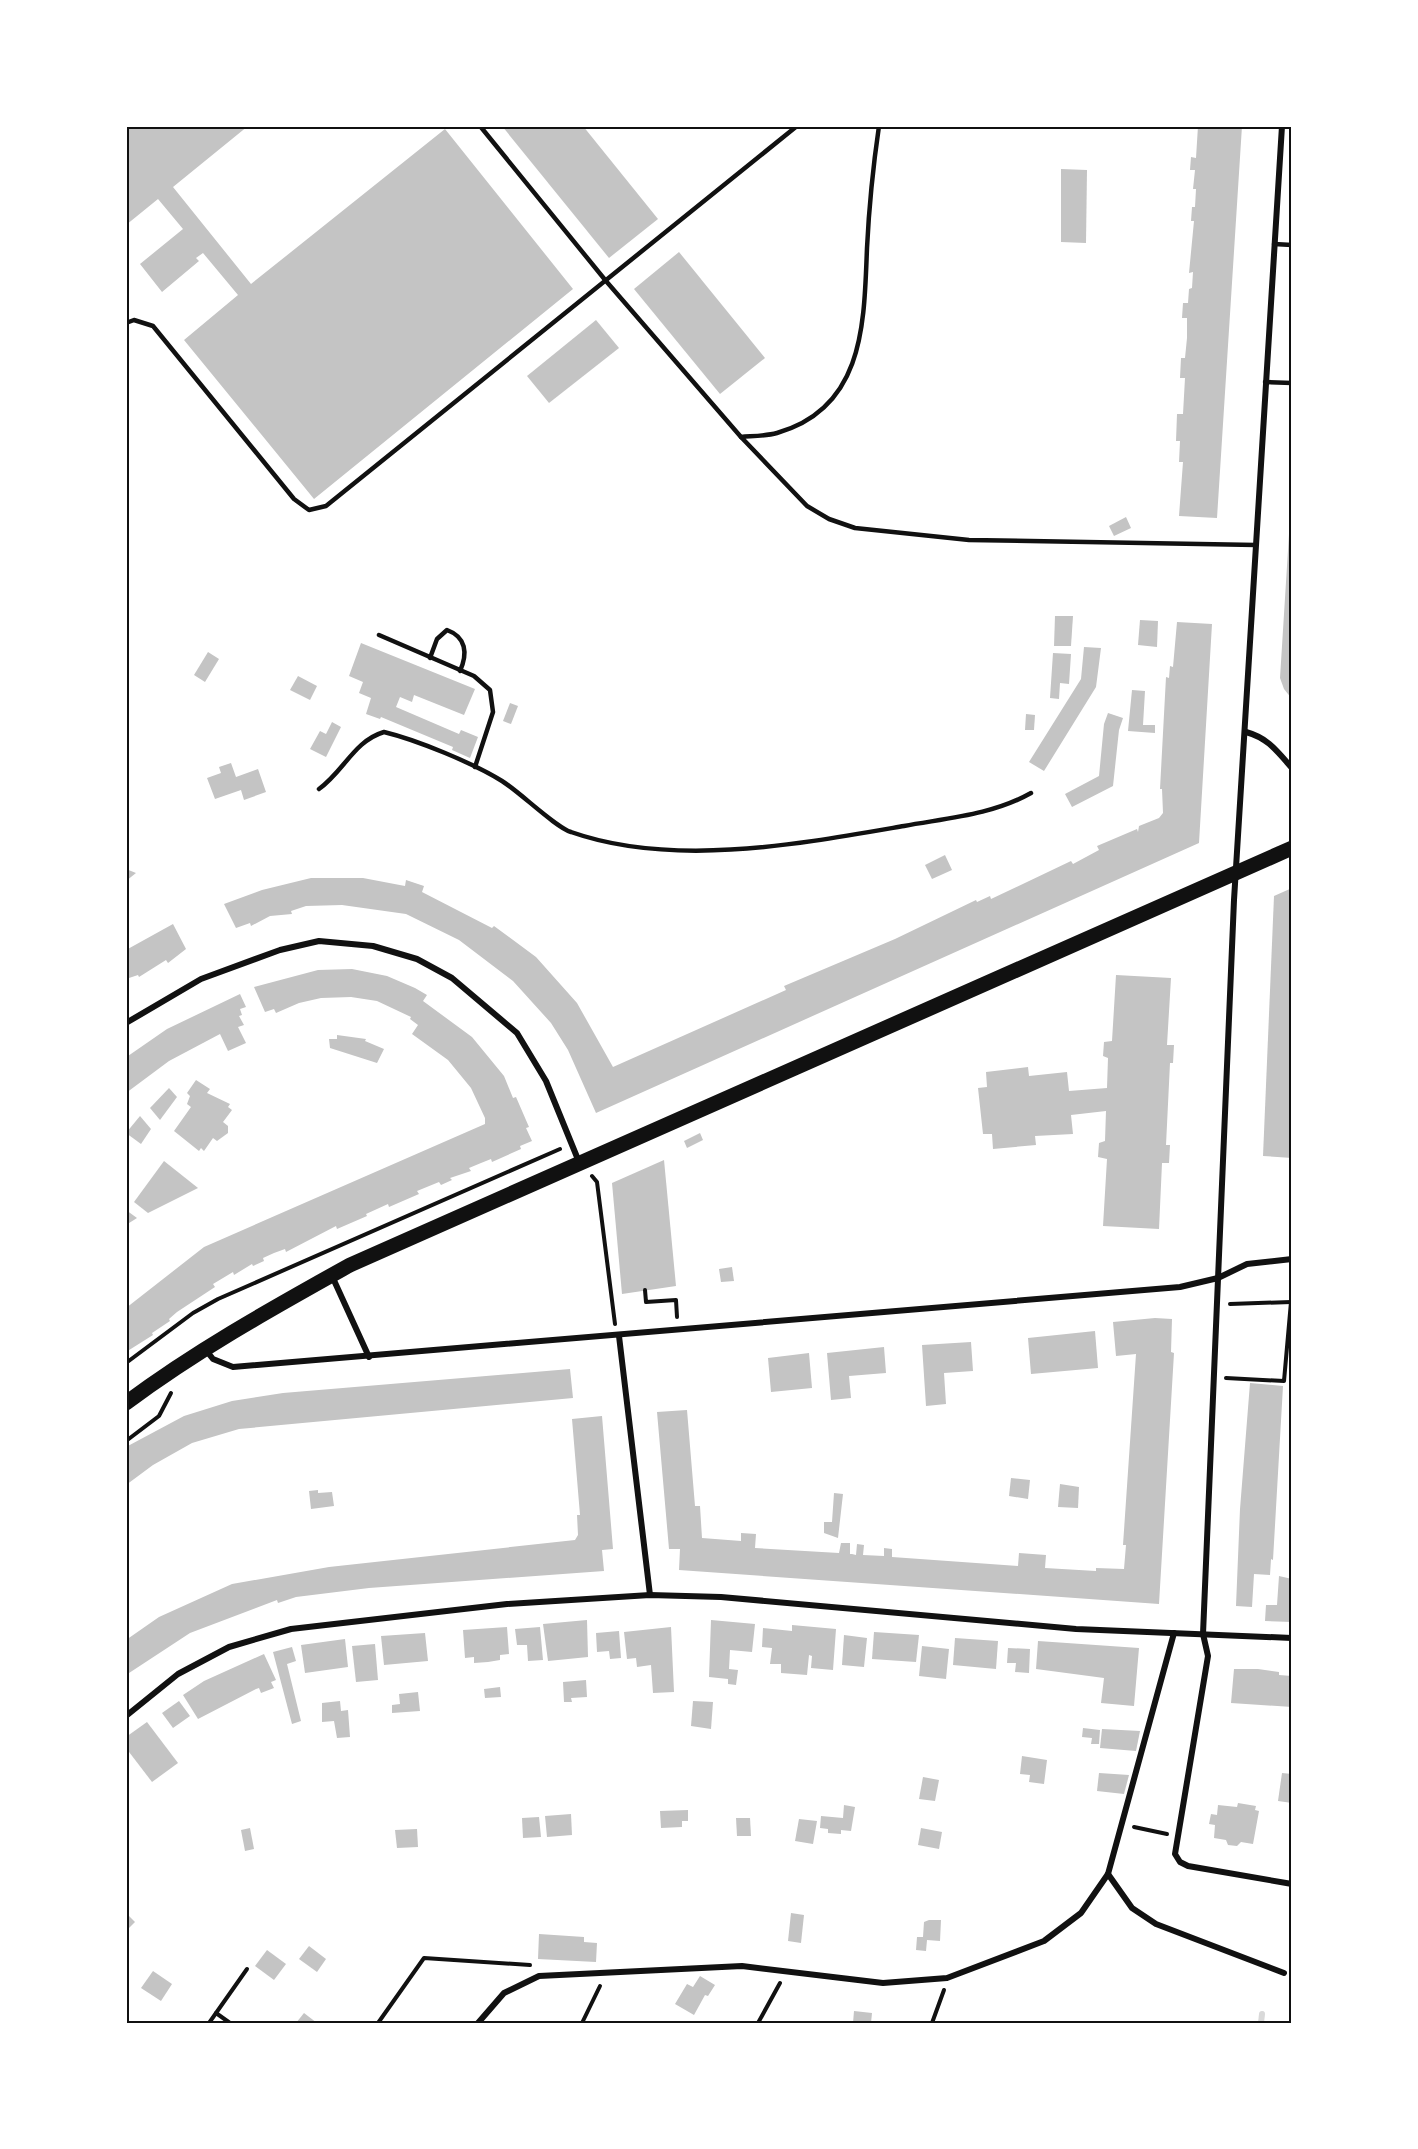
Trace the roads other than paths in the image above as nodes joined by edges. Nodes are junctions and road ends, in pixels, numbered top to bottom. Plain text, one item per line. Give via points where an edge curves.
1 (480, 126) edge
2 (798, 126) edge
3 (879, 126) edge
4 (1282, 126) edge
5 (1274, 244) junction
6 (1292, 245) edge
7 (606, 281) junction
8 (126, 323) edge
9 (1265, 382) junction
10 (1292, 383) edge
11 (741, 437) junction
12 (1256, 545) junction
13 (379, 635) dead end
14 (430, 658) junction
15 (460, 670) junction
16 (1246, 732) junction
17 (475, 767) junction
18 (1292, 768) edge
19 (319, 789) dead end
20 (1031, 793) dead end
21 (1292, 848) edge
22 (1236, 872) junction
23 (126, 1023) edge
24 (579, 1162) junction
25 (1292, 1259) edge
26 (332, 1275) junction
27 (1218, 1278) junction
28 (619, 1336) junction
29 (204, 1349) junction
30 (369, 1357) junction
31 (126, 1403) edge
32 (650, 1595) junction
33 (1174, 1633) junction
34 (1203, 1634) junction
35 (1292, 1638) edge
36 (126, 1716) edge
37 (1108, 1874) junction
38 (1292, 1884) edge
39 (1284, 1973) dead end
40 (478, 2023) edge

1 - 7 lane
2 - 7 lane
3 - 11 lane via 863,330 844,383 827,406 803,422 777,433
4 - 5 street
5 - 6 lane
5 - 9 street
7 - 8 lane via 326,506 309,510 294,500 153,326 134,320
7 - 11 lane
9 - 10 lane
9 - 12 street
11 - 12 lane via 807,507 855,528 969,540
12 - 16 street
13 - 14 lane
14 - 15 lane
14 - 15 lane via 437,639 447,630 464,643 465,660
15 - 17 lane via 490,690 493,711
16 - 18 street via 1269,741
16 - 22 street
17 - 19 lane via 384,732 366,740
17 - 20 lane via 501,780 568,831 610,844 654,849 706,850 812,842 982,812
21 - 22 main road
22 - 24 main road
22 - 27 street
23 - 24 street via 201,979 280,950 319,941 373,946 417,959 452,978 517,1033 546,1081
24 - 26 main road
25 - 27 street via 1247,1264
26 - 29 main road via 268,1308
26 - 30 street
27 - 28 street via 1156,1289
27 - 34 street
28 - 30 street
28 - 32 street
29 - 30 street via 213,1359 233,1367
29 - 31 main road
32 - 33 street via 721,1597 1076,1629
32 - 36 street via 507,1604 291,1629 229,1647 178,1674
33 - 34 street
33 - 37 street
34 - 35 street
34 - 38 street via 1208,1656 1175,1854 1188,1866
37 - 39 street via 1132,1908 1156,1924
37 - 40 street via 1081,1913 1044,1941 947,1978 883,1983 742,1966 539,1976 504,1993

